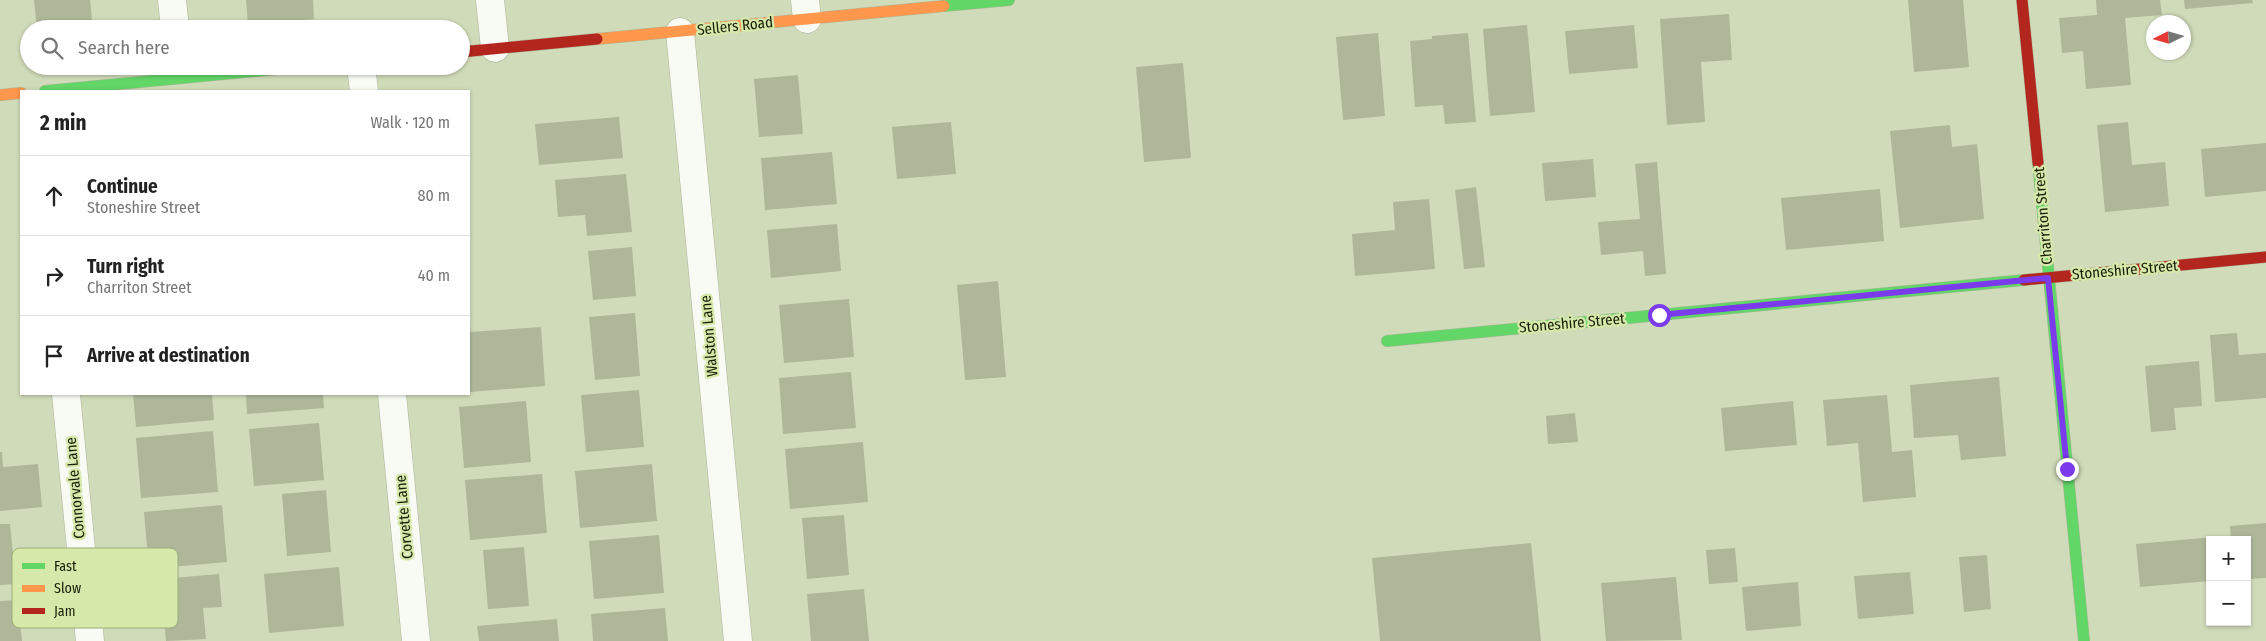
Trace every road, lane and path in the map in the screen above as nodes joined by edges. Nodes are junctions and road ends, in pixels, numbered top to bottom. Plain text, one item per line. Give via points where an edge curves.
1 (172, 0) edge
2 (490, 0) edge
3 (1009, 0) edge
4 (2022, 0) edge
5 (806, 10) edge
6 (174, 20) edge
7 (680, 32) junction
8 (495, 48) junction
9 (470, 51) edge
10 (159, 75) edge
11 (363, 75) edge
12 (52, 90) edge
13 (364, 90) edge
14 (20, 93) edge
15 (0, 95) edge
16 (2266, 257) edge
17 (2048, 278) junction
18 (1387, 341) dead end
19 (66, 395) edge
20 (392, 395) edge
21 (81, 548) edge
22 (89, 628) edge
23 (90, 641) edge
24 (416, 641) edge
25 (738, 641) edge
26 (2084, 641) edge

1 - 6 street
2 - 8 street
3 - 5 street, Sellers Road
4 - 17 street, Charriton Street
5 - 7 street, Sellers Road
7 - 8 street, Sellers Road
7 - 25 street, Walston Lane
8 - 9 street, Sellers Road
10 - 12 street
11 - 13 street
14 - 15 street
16 - 17 street, Stoneshire Street
17 - 18 street, Stoneshire Street
17 - 26 street, Charriton Street
19 - 21 street, Connorvale Lane
20 - 24 street, Corvette Lane
22 - 23 street, Connorvale Lane

